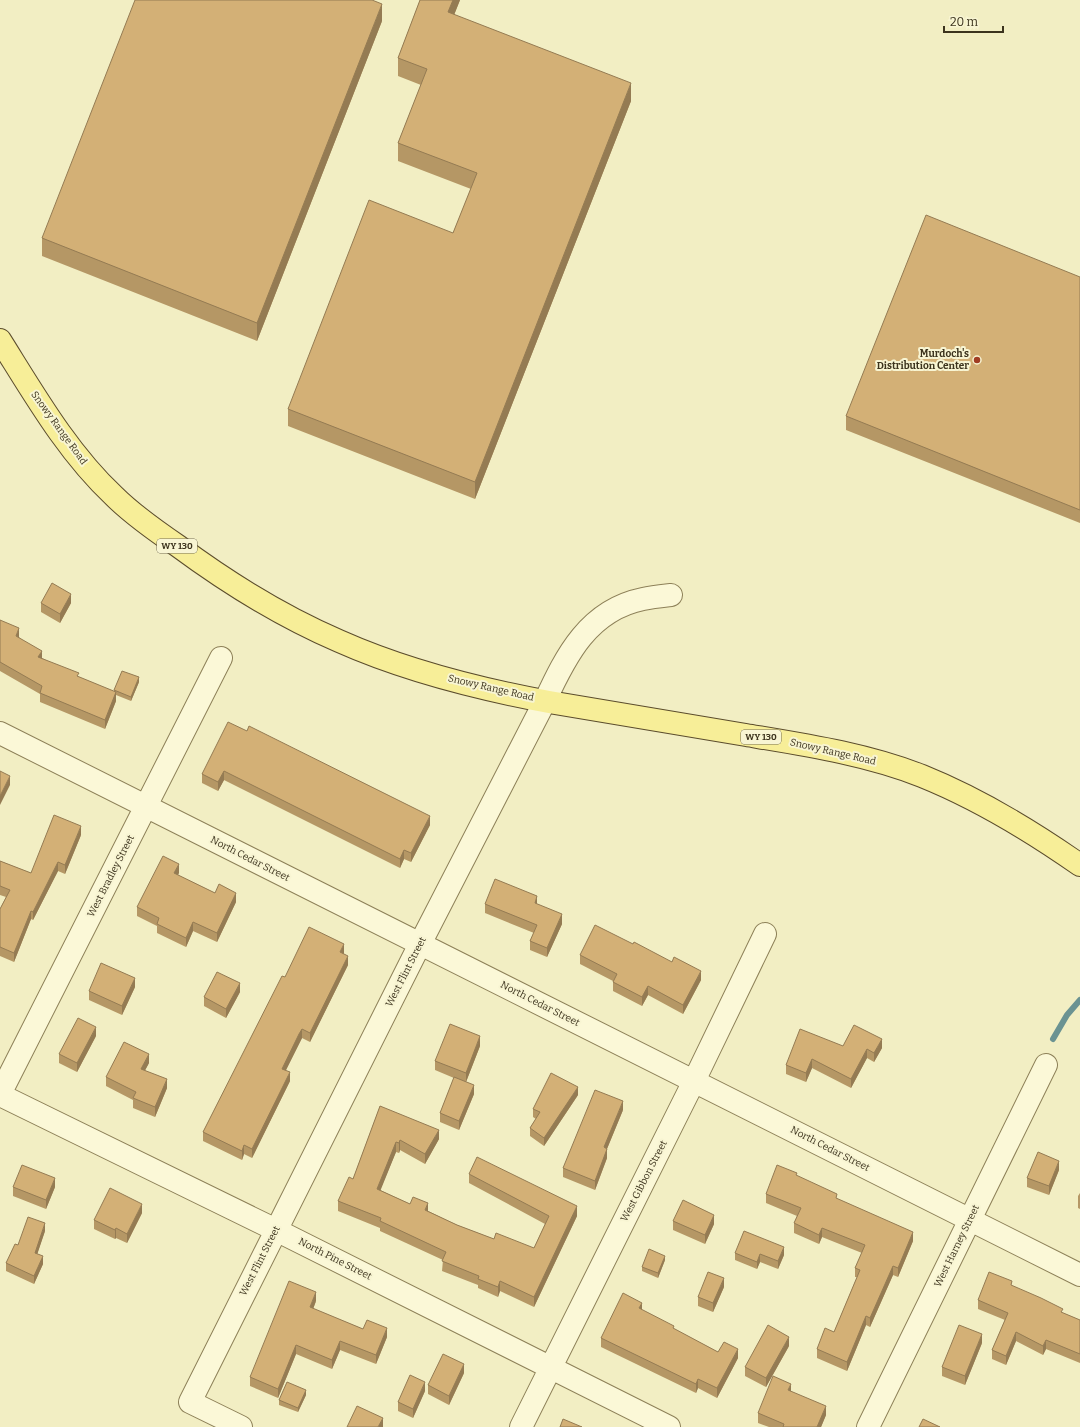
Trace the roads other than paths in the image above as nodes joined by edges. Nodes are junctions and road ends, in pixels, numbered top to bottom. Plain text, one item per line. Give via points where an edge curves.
1 (0, 340) edge
2 (671, 595) dead end
3 (221, 658) dead end
4 (545, 701) junction
5 (0, 733) edge
6 (146, 807) junction
7 (1080, 865) edge
8 (765, 934) dead end
9 (420, 944) junction
10 (1046, 1065) dead end
11 (694, 1081) junction
12 (0, 1094) edge
13 (970, 1219) junction
14 (276, 1230) junction
15 (1080, 1275) edge
16 (550, 1368) junction
17 (241, 1427) edge
18 (521, 1427) edge
19 (668, 1427) edge
20 (868, 1427) edge

1 - 4 main road, Snowy Range Road / WY 130 via 33,393 78,456 114,496 151,527 224,580 272,608 348,645 462,682
2 - 4 street, West Flint Street via 642,599 617,608 598,619 562,663
3 - 6 street, West Bradley Street
4 - 7 main road, Snowy Range Road / WY 130 via 860,756 920,776 972,798 1025,828
4 - 9 street, West Flint Street
5 - 6 street, North Cedar Street
6 - 9 street, North Cedar Street
6 - 12 street, West Bradley Street
8 - 11 street, West Gibbon Street
9 - 11 street, North Cedar Street
9 - 14 street, West Flint Street
10 - 13 street, West Harney Street
11 - 13 street, North Cedar Street
11 - 16 street, West Gibbon Street
12 - 14 street, North Pine Street
13 - 15 street, North Cedar Street
13 - 20 street, West Harney Street
14 - 16 street, North Pine Street
14 - 17 street, West Flint Street via 190,1402
16 - 18 street, West Gibbon Street
16 - 19 street, North Pine Street

